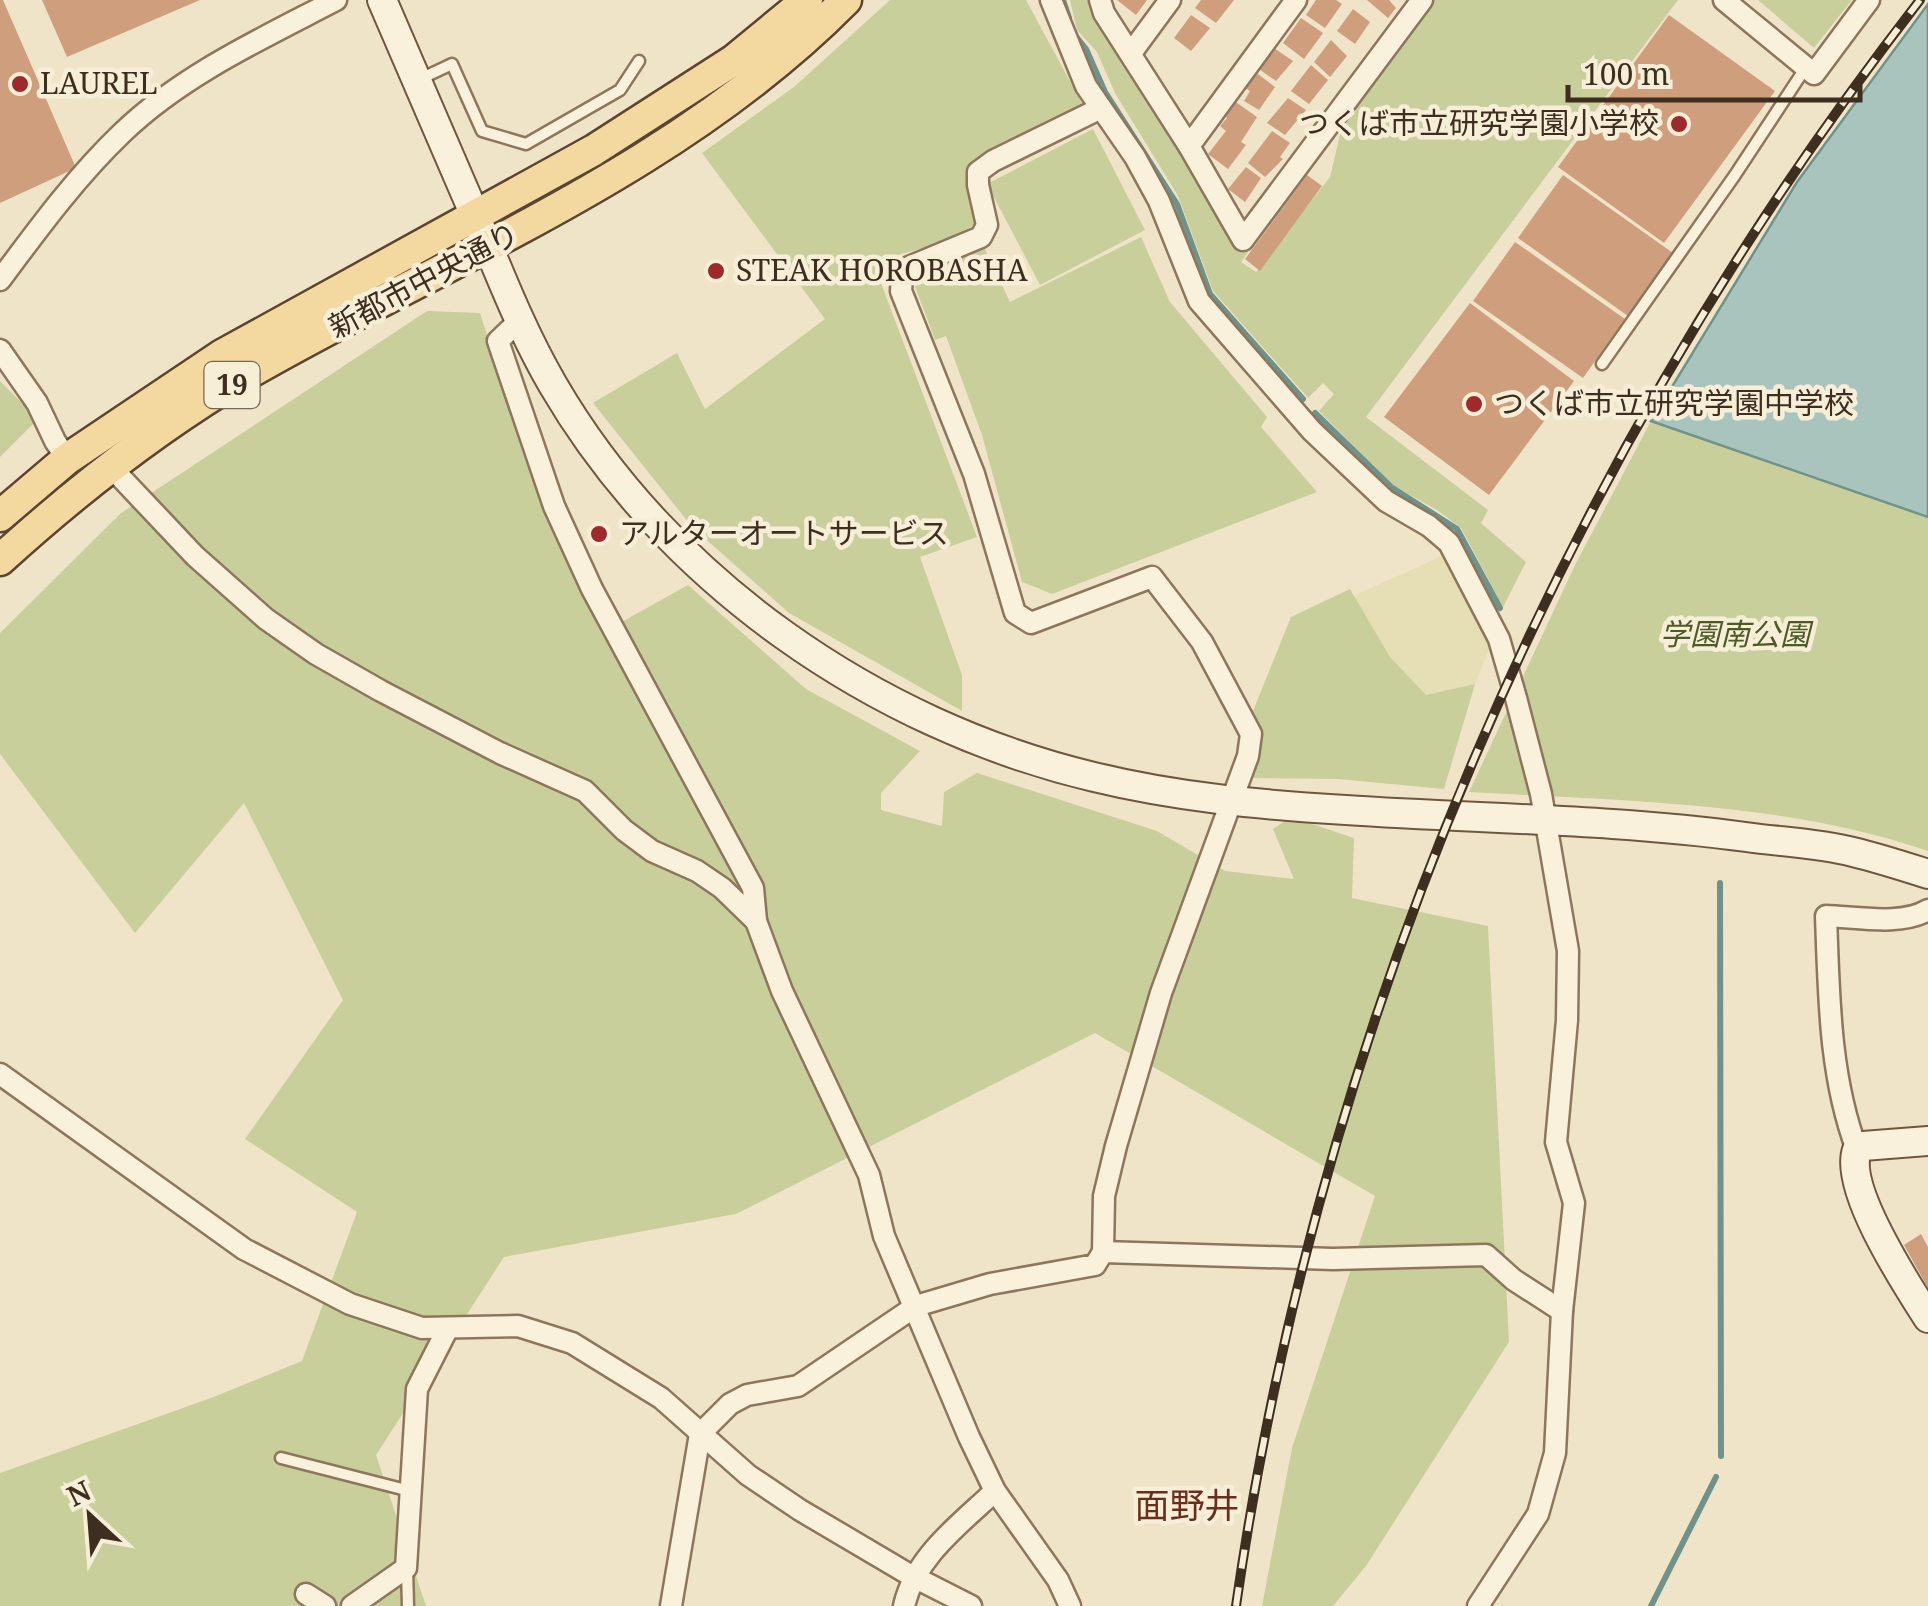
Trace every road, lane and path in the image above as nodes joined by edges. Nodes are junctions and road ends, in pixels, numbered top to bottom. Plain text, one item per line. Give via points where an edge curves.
1 (336, 0) edge
2 (382, 0) edge
3 (807, 0) edge
4 (846, 0) edge
5 (1051, 0) edge
6 (1100, 0) edge
7 (1170, 0) edge
8 (1296, 0) edge
9 (1422, 0) edge
10 (1724, 0) edge
11 (1869, 0) edge
12 (1131, 53) junction
13 (639, 61) dead end
14 (1806, 67) junction
15 (417, 80) junction
16 (1100, 109) junction
17 (1189, 146) junction
18 (476, 217) junction
19 (488, 247) junction
20 (0, 280) edge
21 (520, 320) junction
22 (0, 350) edge
23 (1602, 364) dead end
24 (67, 459) junction
25 (110, 466) junction
26 (0, 516) edge
27 (0, 560) edge
28 (1232, 801) junction
29 (1546, 820) junction
30 (1928, 874) edge
31 (1928, 910) edge
32 (756, 921) junction
33 (0, 1074) edge
34 (1928, 1141) edge
35 (1857, 1150) junction
36 (1103, 1252) junction
37 (916, 1306) junction
38 (1562, 1311) junction
39 (1928, 1318) edge
40 (448, 1328) junction
41 (700, 1434) junction
42 (281, 1458) dead end
43 (411, 1491) junction
44 (995, 1491) junction
45 (406, 1568) junction
46 (914, 1577) junction
47 (306, 1594) dead end
48 (325, 1606) edge
49 (352, 1606) edge
50 (408, 1606) edge
51 (671, 1606) edge
52 (904, 1606) edge
53 (971, 1606) edge
54 (1070, 1606) edge
55 (1478, 1606) edge

1 - 20 street via 166,96 122,133
2 - 15 street
3 - 18 main road, 新都市中央通り / 19 via 666,106
4 - 19 main road, 新都市中央通り / 19 via 724,107
5 - 16 street
6 - 12 street
7 - 12 street
8 - 17 street
9 - 17 street via 1243,240
10 - 14 street
11 - 14 street via 1814,74
12 - 17 street
13 - 15 lane via 620,90 526,144 482,131 452,64
14 - 23 lane
15 - 18 street
16 - 28 street via 978,172 987,225 981,237 910,267 901,291 974,474 1015,613 1030,623 1152,577 1202,642 1251,734
16 - 29 street via 1159,201 1200,301 1312,432 1386,501 1449,543 1499,639
18 - 19 street
18 - 24 main road, 新都市中央通り / 19 via 222,354
19 - 21 street
19 - 25 main road, 新都市中央通り / 19 via 249,374
21 - 28 street via 552,384 628,492 675,542 796,643 849,678 973,740 1094,778
21 - 32 street via 498,341 554,506 753,888
22 - 24 street
24 - 26 main road, 新都市中央通り / 19
25 - 27 main road, 新都市中央通り / 19
25 - 32 street via 266,619 382,691 584,791 638,840 722,888
28 - 29 street
28 - 36 street via 1161,992 1116,1146 1104,1196
29 - 30 street via 1652,825 1849,850
29 - 38 street via 1568,951 1556,1142 1574,1203
31 - 35 street via 1894,918 1826,916 1831,1034
32 - 37 street via 870,1175 884,1236
33 - 40 street via 244,1249 350,1304 422,1328
34 - 35 street via 1877,1142
35 - 39 street via 1854,1167 1868,1209
36 - 37 street via 1095,1265
36 - 38 street via 1486,1254
37 - 41 street via 798,1386 730,1404
37 - 44 street
38 - 55 street via 1555,1454 1538,1514
40 - 41 street via 518,1326 572,1343 640,1382
40 - 43 street via 417,1389
41 - 46 street via 800,1510
41 - 51 street
42 - 43 lane
43 - 45 street
44 - 46 street
44 - 54 street
45 - 49 street
45 - 50 lane
46 - 52 street
46 - 53 street
47 - 48 street

